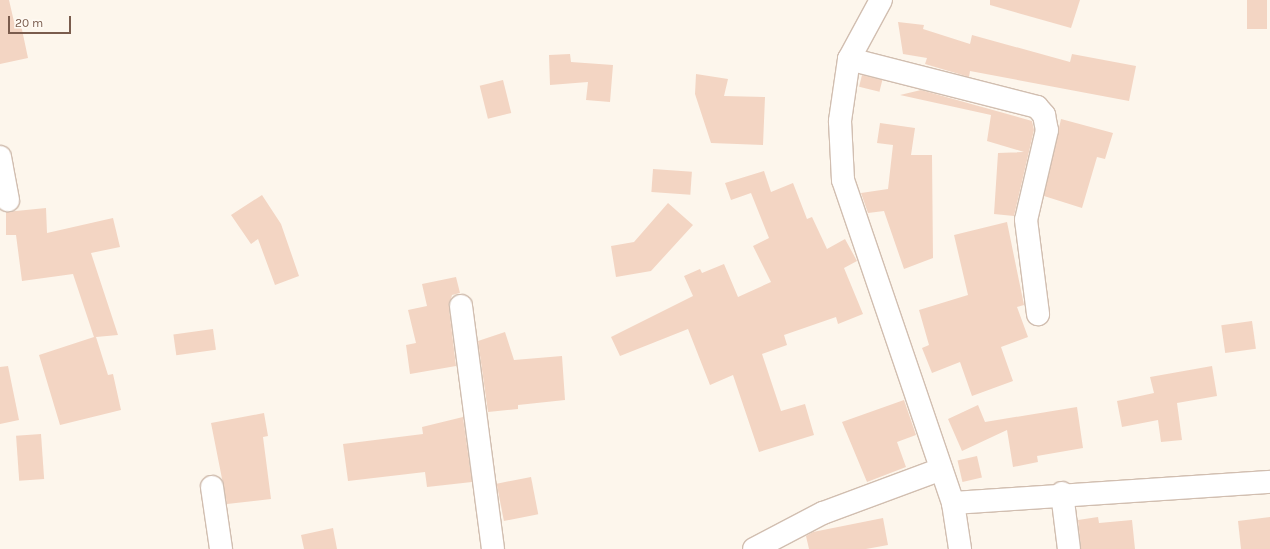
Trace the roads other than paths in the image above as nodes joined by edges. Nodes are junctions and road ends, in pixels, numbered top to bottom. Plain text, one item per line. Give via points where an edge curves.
1 (880, 0) edge
2 (849, 59) junction
3 (0, 157) edge
4 (8, 200) dead end
5 (460, 306) dead end
6 (1038, 314) dead end
7 (941, 468) junction
8 (1270, 482) edge
9 (212, 487) dead end
10 (1062, 493) junction
11 (953, 503) junction
12 (221, 549) edge
13 (493, 549) edge
14 (754, 549) edge
15 (960, 549) edge
16 (1069, 549) edge

1 - 2 street
2 - 6 street via 1037,107 1044,115 1047,130 1026,220
2 - 7 street via 840,121 843,180 857,230
3 - 4 street
5 - 13 street
7 - 11 street
7 - 14 street via 823,513
8 - 10 street
9 - 12 street
10 - 11 street
10 - 16 street
11 - 15 street

